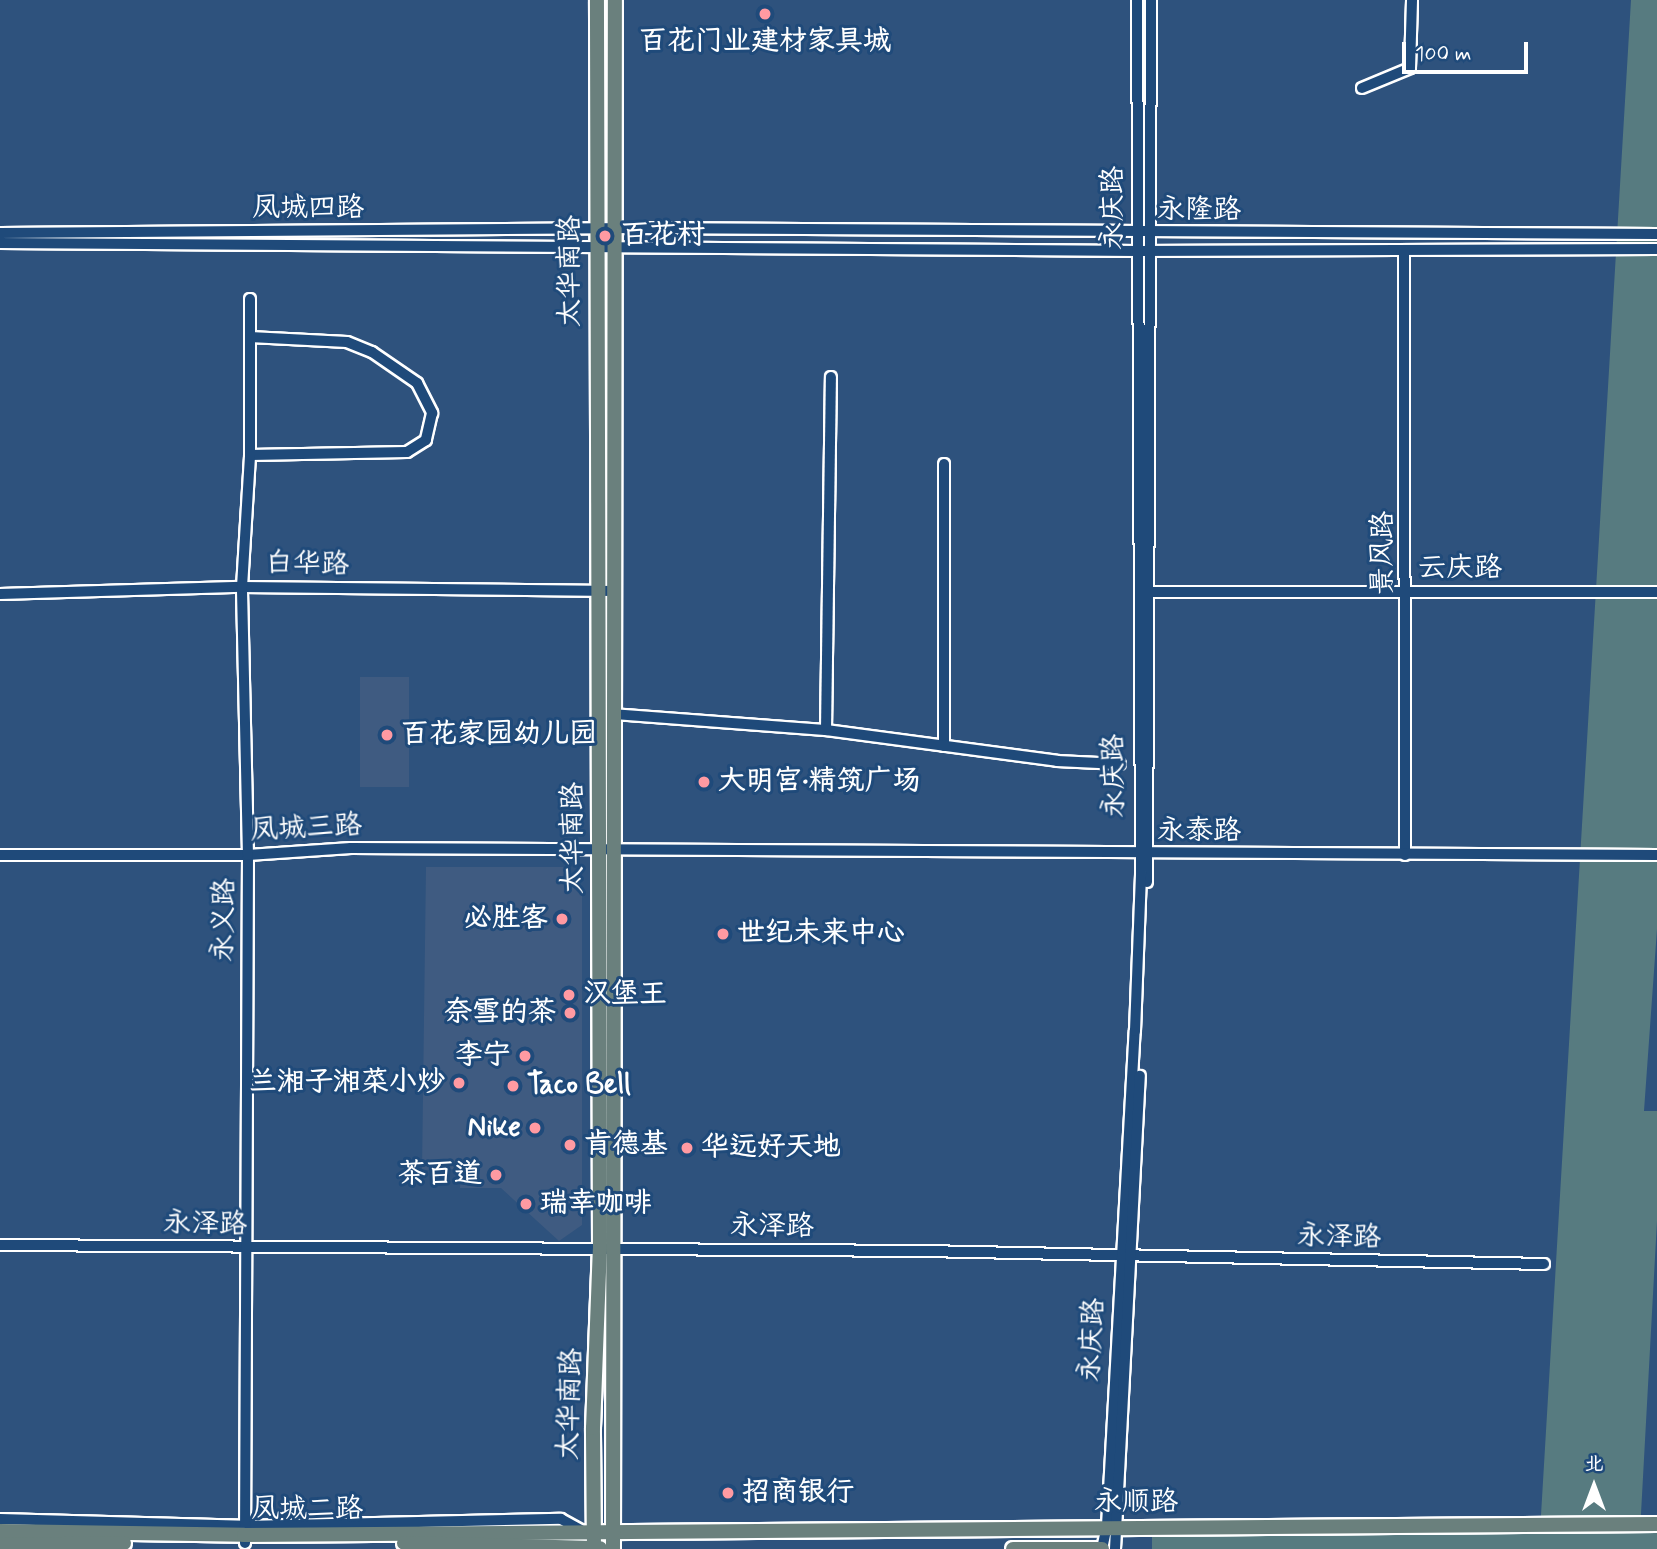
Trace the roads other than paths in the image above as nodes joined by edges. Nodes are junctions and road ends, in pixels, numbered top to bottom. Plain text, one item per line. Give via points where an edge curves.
1 (597, 0) edge
2 (615, 0) edge
3 (1137, 0) edge
4 (1152, 0) edge
5 (1412, 0) edge
6 (1363, 88) dead end
7 (615, 229) junction
8 (0, 233) edge
9 (1137, 233) junction
10 (1150, 233) junction
11 (1657, 234) edge
12 (595, 239) junction
13 (0, 243) edge
14 (615, 246) junction
15 (1657, 249) edge
16 (1137, 251) junction
17 (1150, 251) junction
18 (1404, 251) junction
19 (250, 299) dead end
20 (250, 338) junction
21 (831, 377) dead end
22 (250, 455) junction
23 (944, 464) dead end
24 (242, 587) junction
25 (597, 591) junction
26 (614, 591) junction
27 (1142, 592) junction
28 (1407, 592) junction
29 (1657, 592) edge
30 (0, 594) edge
31 (613, 714) junction
32 (826, 730) junction
33 (944, 746) junction
34 (1120, 764) dead end
35 (598, 848) junction
36 (615, 848) junction
37 (0, 855) edge
38 (248, 855) junction
39 (1144, 855) junction
40 (1405, 855) junction
41 (1657, 855) edge
42 (0, 1245) edge
43 (244, 1249) junction
44 (607, 1249) junction
45 (1119, 1257) junction
46 (1132, 1257) junction
47 (1544, 1264) dead end
48 (0, 1520) edge
49 (1657, 1524) edge
50 (1112, 1526) junction
51 (614, 1530) junction
52 (0, 1531) edge
53 (245, 1535) junction
54 (594, 1541) edge
55 (0, 1545) edge
56 (613, 1549) edge
57 (1013, 1549) edge
58 (1102, 1549) edge
59 (1115, 1549) edge

1 - 12 main road, 太华南路
2 - 7 main road, 太华南路
3 - 9 street, 永庆路
4 - 10 street, 永庆路
5 - 6 street via 1410,68
7 - 9 street, 永隆路
7 - 12 street, 凤城四路
7 - 14 main road, 太华南路
8 - 12 street, 凤城四路
9 - 10 street, 永隆路
9 - 16 street, 永庆路
10 - 11 street, 永隆路
10 - 17 street, 永庆路
12 - 13 street, 凤城四路
12 - 14 street, 凤城四路
12 - 25 main road, 太华南路
14 - 16 street, 永隆路
14 - 26 main road, 太华南路
15 - 18 street, 永隆路
16 - 17 street, 永隆路
16 - 27 street, 永庆路
17 - 18 street, 永隆路
17 - 27 street, 永庆路
18 - 28 street, 景风路
19 - 20 street, 永义路
20 - 22 street, 永义路
20 - 22 street via 347,342 372,352 418,383 432,413 426,440 407,452
21 - 32 street
22 - 24 street, 永义路
23 - 33 street
24 - 25 street, 白华路
24 - 30 street, 白华路
24 - 38 street, 永义路
25 - 26 street, 白华路
25 - 35 main road, 太华南路
26 - 31 main road, 太华南路
27 - 28 street, 云庆路
27 - 39 street, 永庆路
28 - 29 street, 云庆路
28 - 40 street, 景风路
31 - 32 street
31 - 36 main road, 太华南路
32 - 33 street
33 - 34 street
35 - 36 street, 凤城三路
35 - 38 street, 凤城三路 via 351,848
35 - 44 main road, 太华南路
36 - 39 street, 永泰路
36 - 44 main road, 太华南路
37 - 38 street, 凤城三路
38 - 43 street, 永义路
39 - 40 street, 永泰路
39 - 45 street, 永庆路
39 - 46 street, 永庆路
40 - 41 street, 永泰路
42 - 43 street, 永泽路
43 - 44 street, 永泽路
43 - 53 street, 永义路
44 - 45 street, 永泽路
44 - 51 main road, 太华南路
44 - 54 main road, 太华南路
45 - 46 street, 永泽路
45 - 50 street, 永庆路
46 - 47 street, 永泽路
46 - 50 street, 永庆路
48 - 53 street
49 - 50 main road, 永顺路
50 - 51 main road, 永顺路
50 - 58 street, 永庆路
50 - 59 street, 永庆路
51 - 54 main road, 凤城二路
51 - 56 main road, 太华南路
52 - 53 main road, 凤城二路
53 - 54 main road, 凤城二路
53 - 54 street via 561,1519
53 - 55 main road, 凤城二路
57 - 58 main road, 永顺路

